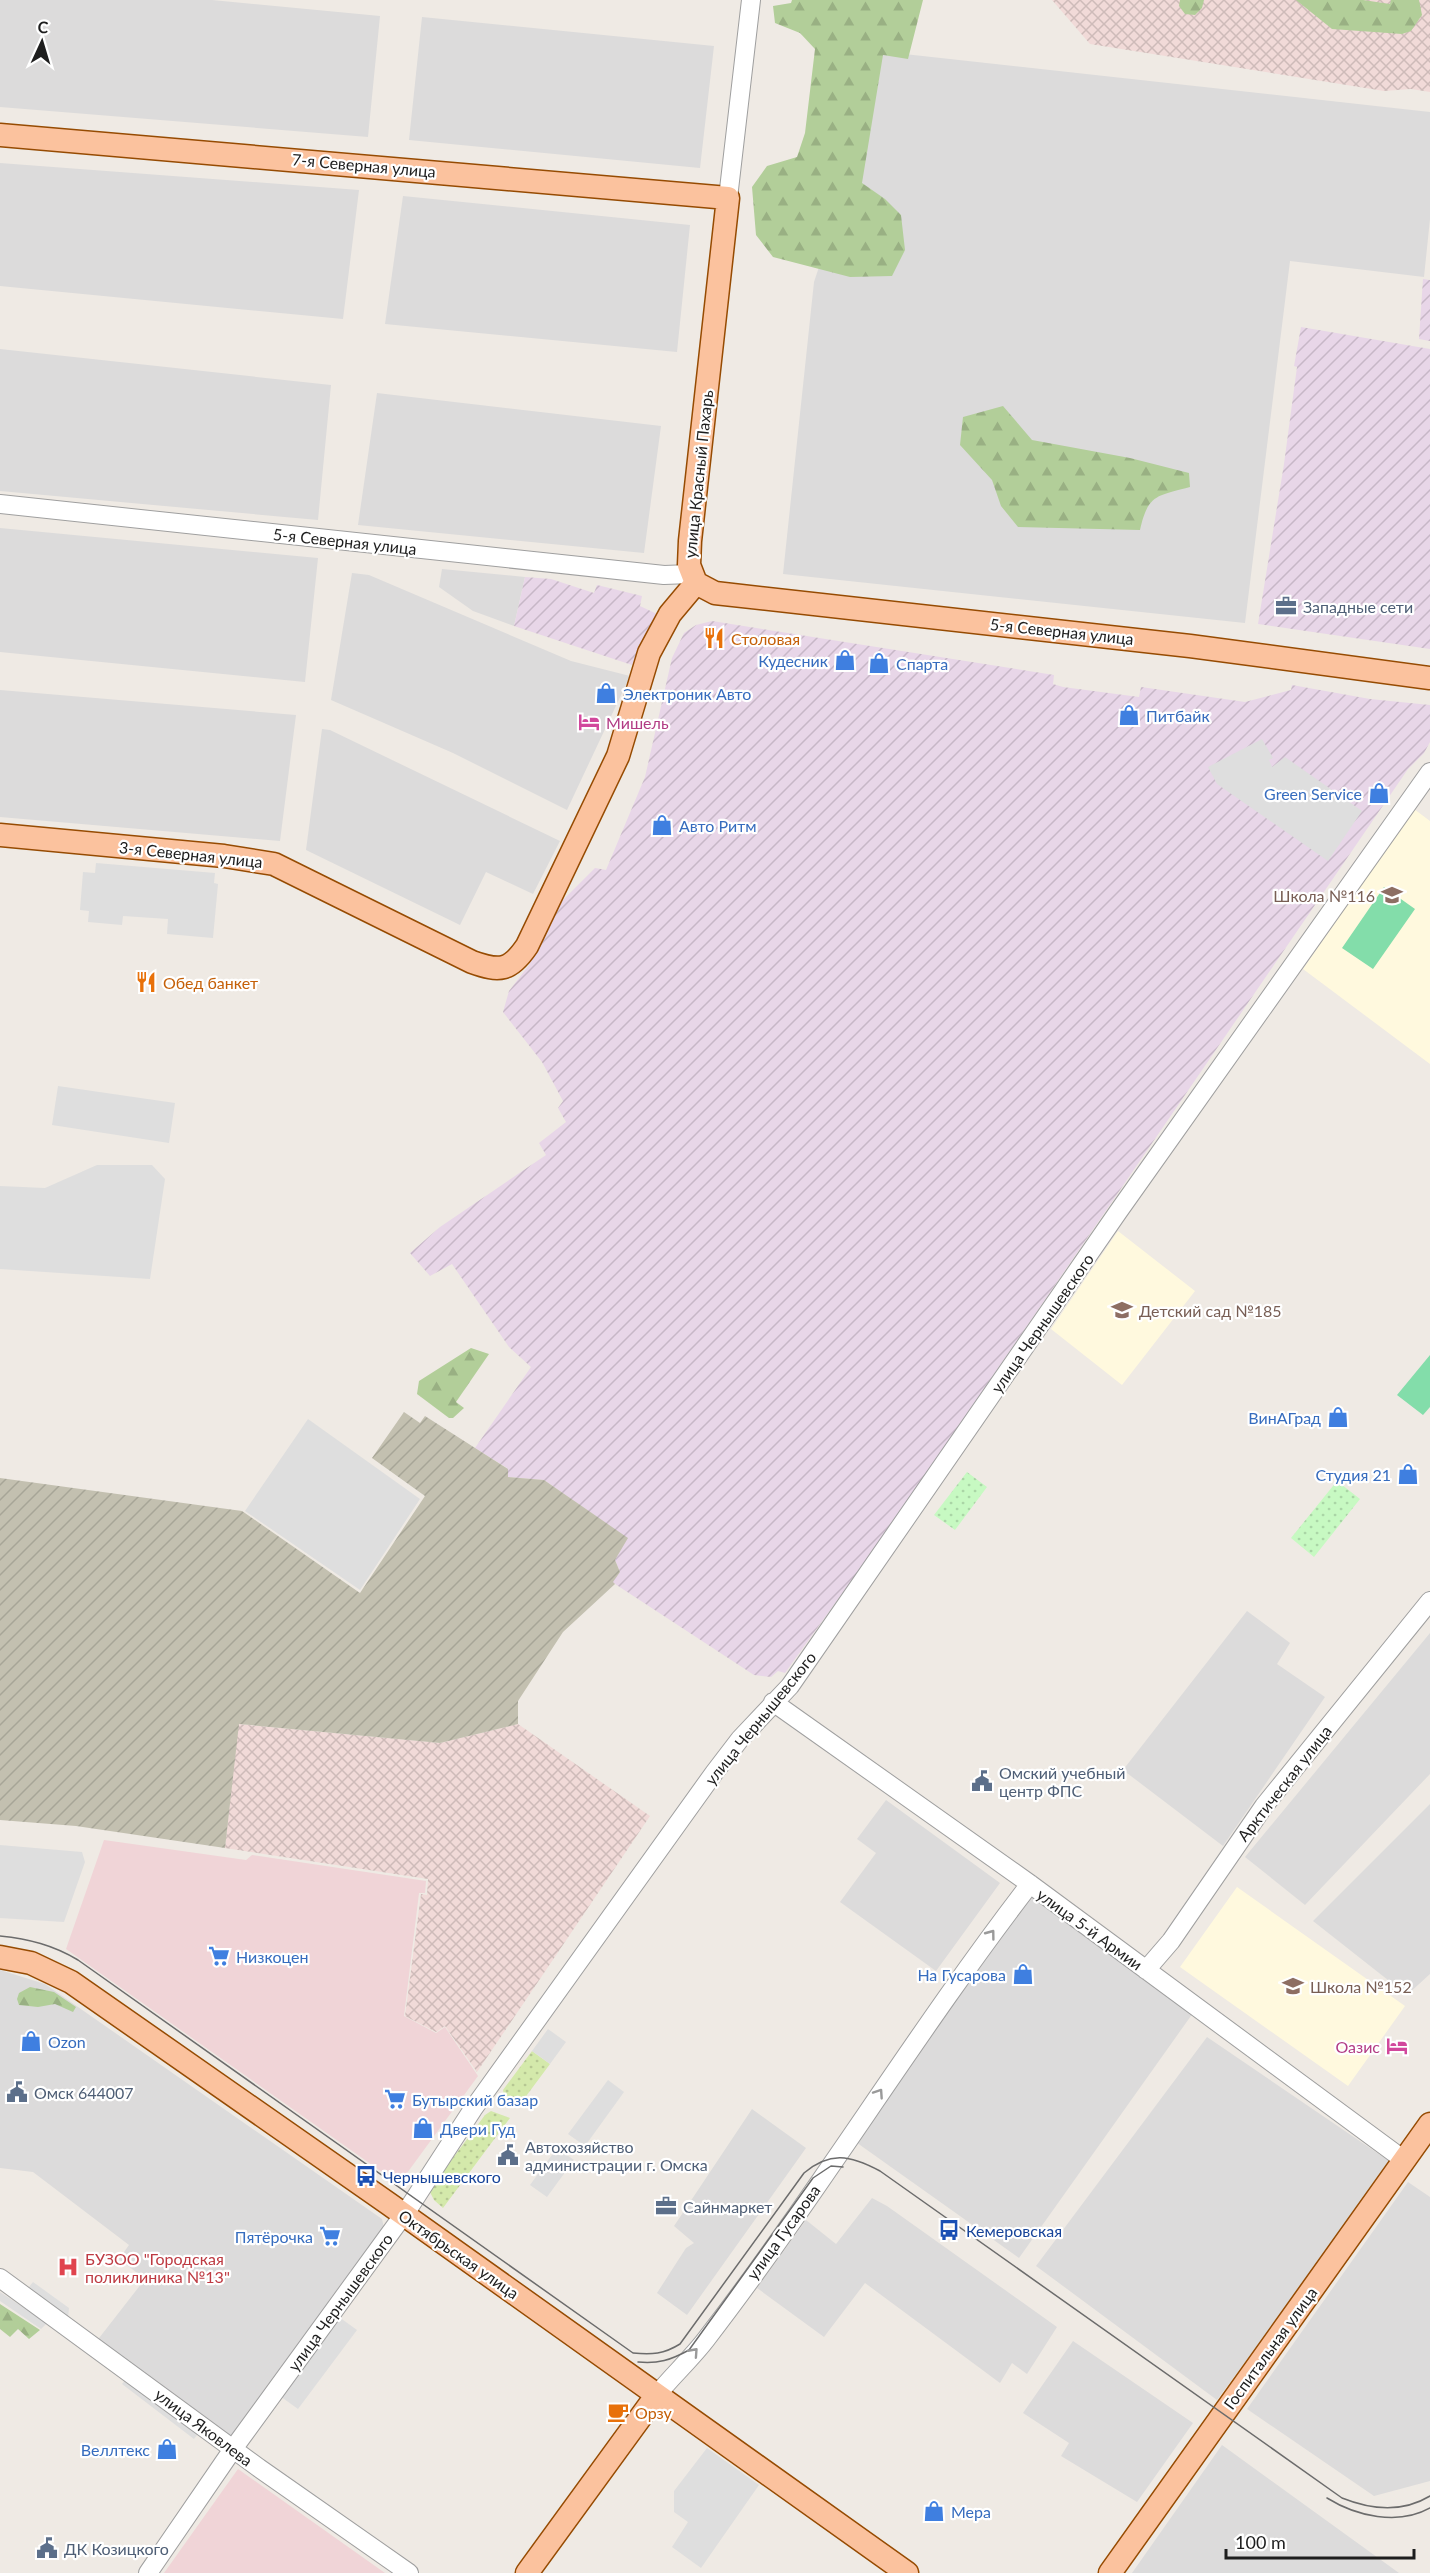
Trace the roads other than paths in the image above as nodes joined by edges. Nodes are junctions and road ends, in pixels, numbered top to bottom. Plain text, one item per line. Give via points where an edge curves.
1 (751, 0) edge
2 (0, 135) edge
3 (728, 198) junction
4 (0, 504) edge
5 (693, 578) junction
6 (1430, 678) edge
7 (1430, 772) edge
8 (0, 835) edge
9 (502, 968) joint
10 (1430, 1601) edge
11 (773, 1702) junction
12 (1029, 1884) junction
13 (0, 1957) edge
14 (1146, 1970) junction
15 (1430, 2124) edge
16 (1404, 2160) junction
17 (403, 2215) junction
18 (0, 2278) edge
19 (656, 2396) junction
20 (233, 2449) junction
21 (148, 2573) edge
22 (409, 2573) edge
23 (527, 2573) edge
24 (907, 2573) edge
25 (1110, 2573) edge

1 - 3 street, улица Красный Пахарь
2 - 3 main road, 7-я Северная улица
3 - 5 main road, улица Красный Пахарь via 691,529
4 - 5 street, 5-я Северная улица
5 - 6 main road, 5-я Северная улица via 716,593 1213,648
5 - 9 main road, улица Красный Пахарь via 649,653 618,756 527,946 513,964
7 - 11 street, улица Чернышевского via 1118,1212 790,1686
8 - 9 main road, 3-я Северная улица via 274,864 472,962
10 - 14 street, Арктическая улица via 1264,1806 1172,1941
11 - 12 street, улица 5-й Армии
11 - 17 street, улица Чернышевского via 714,1773 473,2109
12 - 14 street, улица 5-й Армии
19 -> 12 street, улица Гусарова via 706,2339 831,2166 950,1990
13 - 17 main road, Октябрьская улица via 31,1963 71,1982
14 - 16 street, улица 5-й Армии
15 - 16 main road, Госпитальная улица
16 - 25 main road, Госпитальная улица
17 - 19 main road, Октябрьская улица
17 - 20 street, улица Чернышевского
18 - 20 street, улица Яковлева
19 - 23 main road, улица Гусарова
19 - 24 main road, Октябрьская улица
20 - 21 street, улица Чернышевского
20 - 22 street, улица Яковлева

